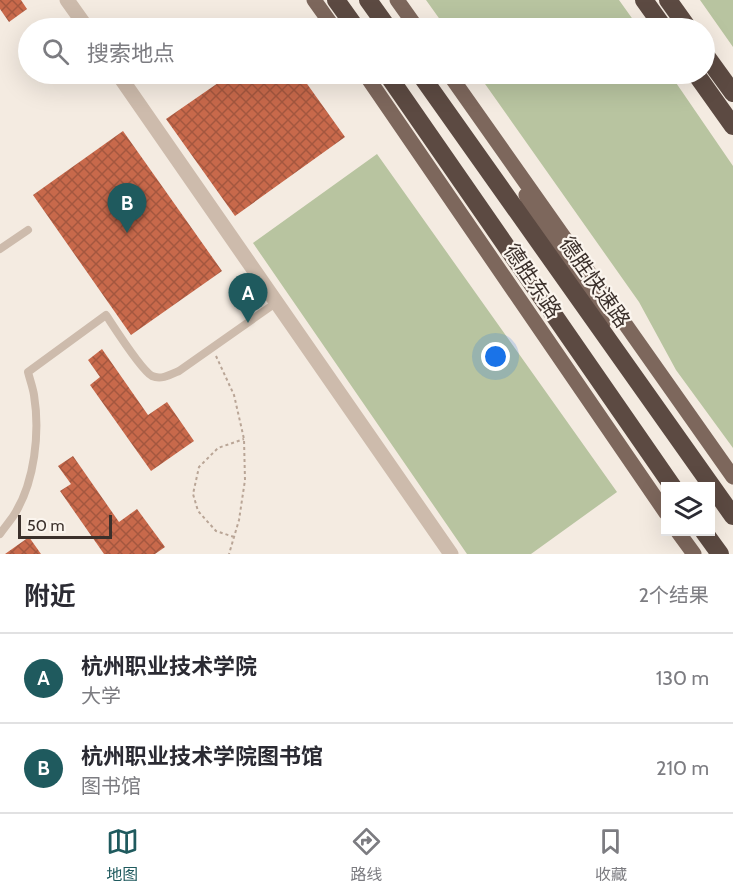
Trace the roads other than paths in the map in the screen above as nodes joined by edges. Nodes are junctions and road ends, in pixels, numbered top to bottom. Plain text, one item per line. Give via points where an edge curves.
1 (67, 0) edge
2 (314, 0) edge
3 (336, 0) edge
4 (368, 0) edge
5 (397, 0) edge
6 (644, 0) edge
7 (668, 0) edge
8 (80, 18) edge
9 (327, 18) edge
10 (349, 18) edge
11 (381, 18) edge
12 (410, 18) edge
13 (657, 18) edge
14 (681, 18) edge
15 (715, 67) edge
16 (125, 84) edge
17 (372, 84) edge
18 (394, 84) edge
19 (427, 84) edge
20 (455, 84) edge
21 (703, 84) edge
22 (733, 93) edge
23 (733, 126) edge
24 (512, 164) junction
25 (28, 230) dead end
26 (0, 249) edge
27 (277, 302) junction
28 (617, 353) junction
29 (733, 477) edge
30 (670, 482) edge
31 (661, 506) edge
32 (733, 516) edge
33 (0, 534) edge
34 (681, 536) edge
35 (707, 536) edge
36 (451, 554) edge
37 (694, 554) edge
38 (720, 554) edge

1 - 8 street
2 - 9 main road
3 - 10 highway
4 - 11 highway
5 - 12 main road
6 - 13 highway
7 - 14 highway
15 - 22 highway
16 - 27 street
17 - 31 main road, 德胜东路
18 - 30 highway
19 - 28 highway, 德胜快速路
20 - 24 main road
21 - 23 highway
24 - 28 main road via 534,213 588,291
24 - 29 main road
25 - 26 lane
27 - 33 lane via 166,377 153,376 143,369 106,315 28,372 34,394 33,462 28,485
27 - 36 street
28 - 32 highway, 德胜快速路
34 - 37 main road
35 - 38 highway

